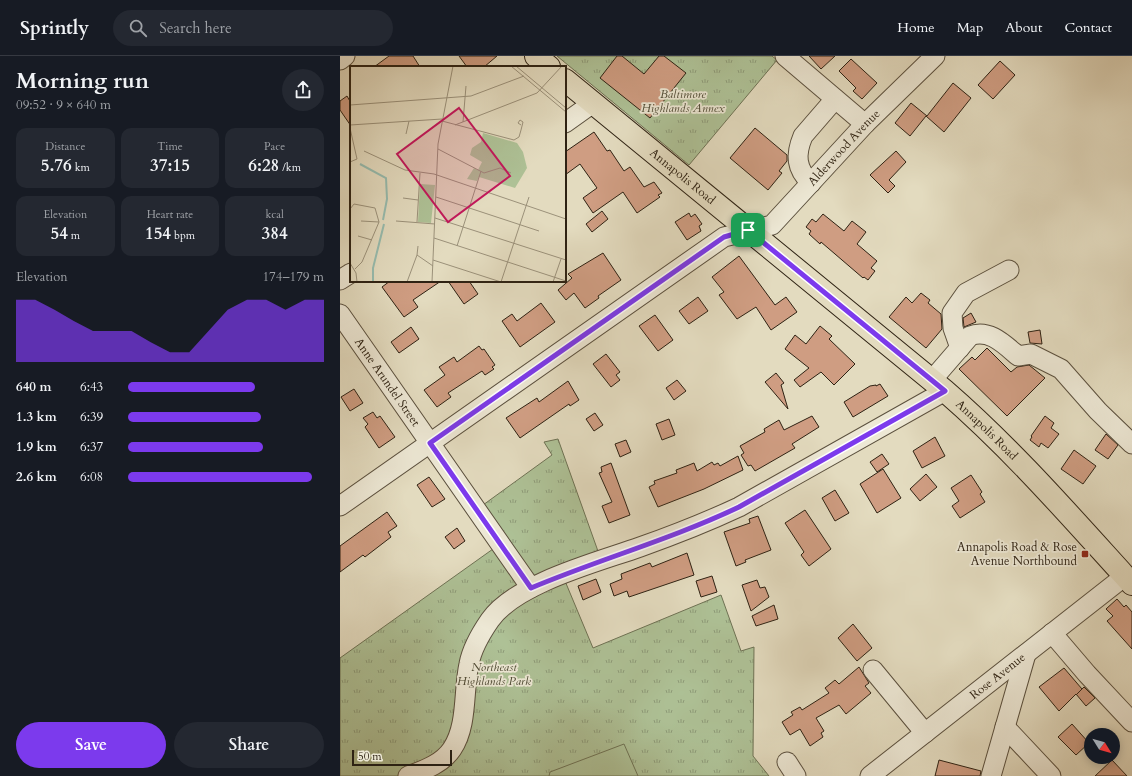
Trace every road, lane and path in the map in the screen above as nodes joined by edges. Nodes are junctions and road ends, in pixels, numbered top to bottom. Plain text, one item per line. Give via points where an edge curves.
1 (345, 56) edge
2 (536, 56) edge
3 (785, 56) edge
4 (935, 56) edge
5 (340, 60) edge
6 (548, 66) edge
7 (566, 81) edge
8 (835, 99) junction
9 (593, 103) junction
10 (566, 122) edge
11 (866, 124) junction
12 (811, 183) junction
13 (748, 230) junction
14 (1009, 270) dead end
15 (350, 273) edge
16 (340, 280) edge
17 (340, 314) edge
18 (960, 348) junction
19 (938, 386) junction
20 (430, 443) junction
21 (1132, 444) edge
22 (340, 506) edge
23 (1128, 580) edge
24 (531, 588) junction
25 (1052, 633) junction
26 (1026, 654) junction
27 (873, 670) dead end
28 (1132, 722) edge
29 (1005, 727) junction
30 (925, 733) junction
31 (408, 776) edge
32 (870, 776) edge
33 (991, 776) edge
34 (1051, 776) edge

1 - 5 street
2 - 6 main road
3 - 8 street
4 - 11 street, Alderwood Avenue
7 - 9 main road, Annapolis Road
8 - 11 street
8 - 12 street via 802,136 799,143 797,161 804,176
9 - 10 street
9 - 13 main road, Annapolis Road
11 - 12 street, Alderwood Avenue
12 - 13 street, Alderwood Avenue via 772,225
13 - 19 main road, Annapolis Road
13 - 20 street, Alderwood Avenue via 724,237
14 - 18 street via 966,293 952,313 953,328
15 - 16 street
17 - 20 street, Anne Arundel Street
18 - 19 street
18 - 21 street via 970,336 986,334 1002,342 1018,356 1031,354 1050,362 1073,381 1098,411
19 - 23 main road, Annapolis Road via 981,422 1028,469
19 - 24 street via 732,510 704,524
20 - 22 street, Alderwood Avenue
20 - 24 street, Anne Arundel Street
23 - 25 street, Rose Avenue
24 - 31 street via 508,601 490,619 476,644 469,663 462,722 458,738 451,750 430,767
25 - 26 street, Rose Avenue
25 - 28 street
26 - 29 street
26 - 30 street, Rose Avenue
27 - 30 street
29 - 33 street
29 - 34 street
30 - 32 street, Rose Avenue

